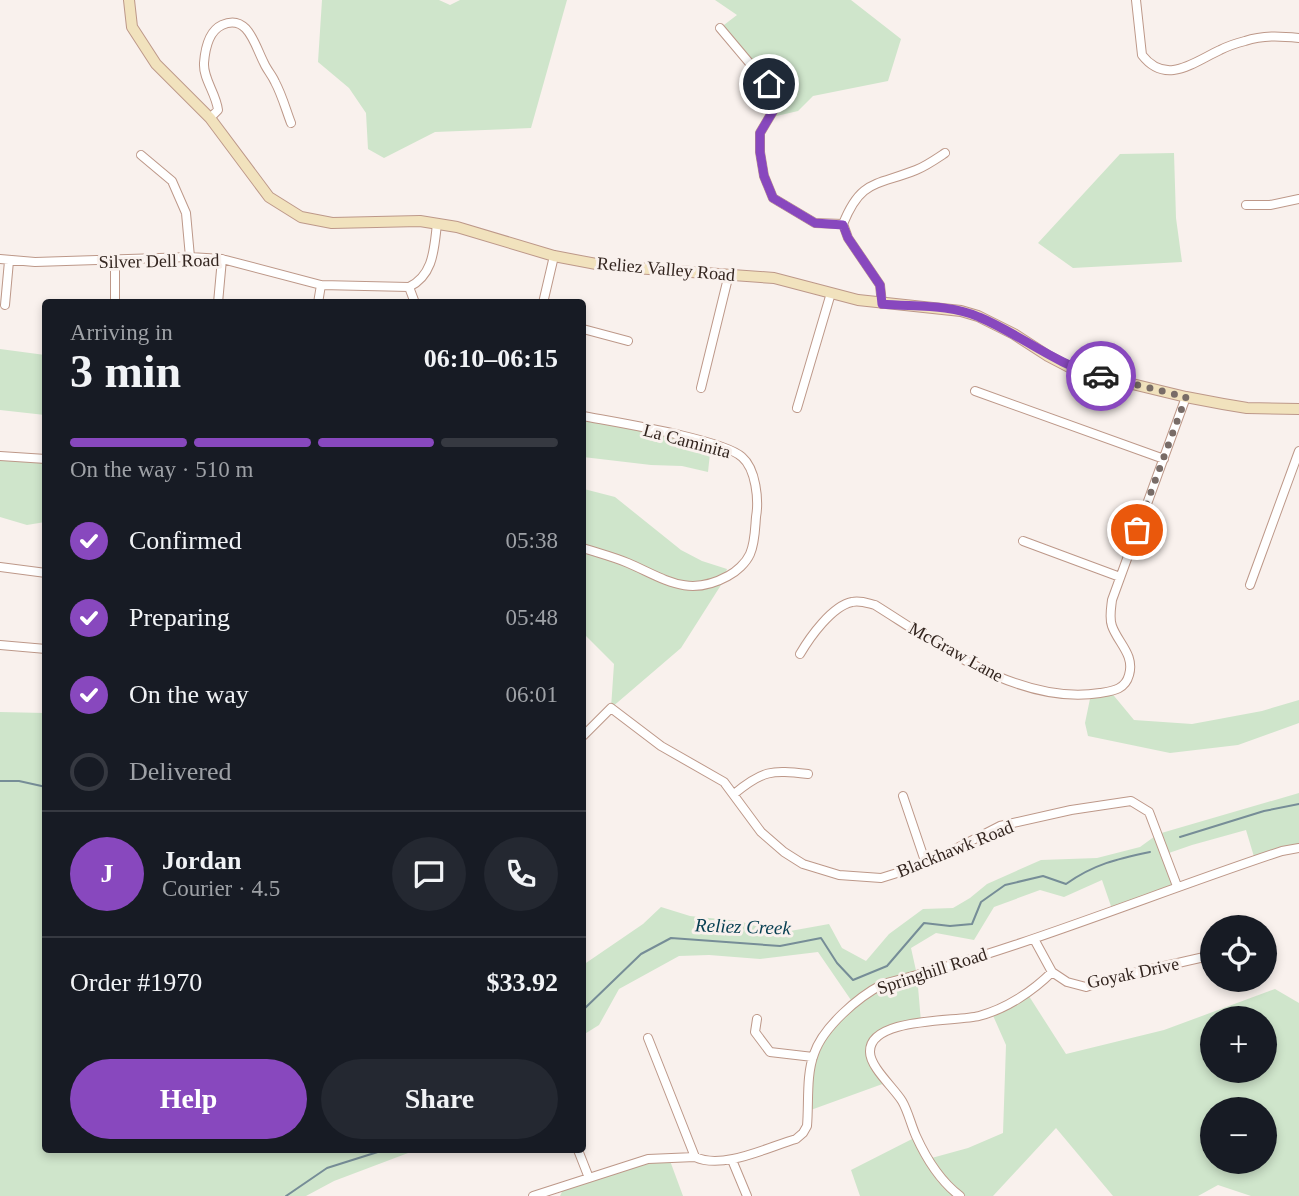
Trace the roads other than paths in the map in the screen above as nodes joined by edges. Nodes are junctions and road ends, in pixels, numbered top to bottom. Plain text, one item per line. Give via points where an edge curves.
1 (129, 0) edge
2 (1136, 0) edge
3 (720, 28) dead end
4 (1299, 38) edge
5 (210, 118) junction
6 (291, 123) dead end
7 (945, 153) dead end
8 (141, 155) dead end
9 (1299, 198) edge
10 (1246, 205) dead end
11 (437, 224) junction
12 (843, 225) junction
13 (554, 256) junction
14 (190, 257) junction
15 (222, 259) junction
16 (4, 260) edge
17 (115, 260) junction
18 (729, 274) junction
19 (321, 285) junction
20 (409, 287) junction
21 (831, 293) junction
22 (115, 299) edge
23 (218, 299) edge
24 (319, 299) edge
25 (414, 299) edge
26 (544, 299) edge
27 (882, 304) junction
28 (5, 305) dead end
29 (586, 330) edge
30 (628, 341) dead end
31 (701, 388) dead end
32 (975, 391) dead end
33 (1186, 397) junction
34 (797, 408) dead end
35 (1299, 409) edge
36 (586, 417) edge
37 (1299, 452) edge
38 (0, 456) edge
39 (1164, 459) junction
40 (42, 460) edge
41 (1023, 541) dead end
42 (586, 549) edge
43 (0, 567) edge
44 (42, 572) edge
45 (1120, 577) junction
46 (1250, 584) dead end
47 (0, 645) edge
48 (42, 649) edge
49 (800, 654) dead end
50 (586, 733) edge
51 (808, 774) dead end
52 (734, 794) junction
53 (903, 796) dead end
54 (1299, 848) edge
55 (926, 864) junction
56 (1177, 886) junction
57 (1034, 939) junction
58 (1200, 959) edge
59 (1052, 972) junction
60 (757, 1019) dead end
61 (648, 1038) dead end
62 (813, 1057) junction
63 (579, 1153) edge
64 (695, 1157) junction
65 (732, 1160) junction
66 (589, 1178) junction
67 (533, 1196) edge
68 (747, 1196) edge
69 (960, 1196) edge

1 - 5 main road, Reliez Valley Road via 137,39
2 - 4 street via 1142,55 1171,71 1248,40
3 - 12 street via 778,97 760,133 764,176 773,198 815,223
5 - 6 street via 218,110 204,65 209,38 218,26 232,21 251,35
5 - 11 main road, Reliez Valley Road via 269,197 301,217 332,223 401,220
7 - 12 street via 918,170 874,183 855,198
8 - 14 street via 172,181 186,213
9 - 10 street
11 - 13 main road, Reliez Valley Road
11 - 20 street via 430,268 420,282
12 - 27 street via 880,285
13 - 18 main road, Reliez Valley Road via 607,266
13 - 26 street
14 - 15 street, Silver Dell Road
14 - 17 street, Silver Dell Road
15 - 19 street, Silver Dell Road
15 - 23 street
16 - 17 street, Silver Dell Road
16 - 28 street
17 - 22 street
18 - 21 main road, Reliez Valley Road via 774,278
18 - 31 street
19 - 20 street, Silver Dell Road
19 - 24 street
20 - 25 street
21 - 27 main road, Reliez Valley Road
21 - 34 street
27 - 33 main road, Reliez Valley Road via 978,316 1071,368
29 - 30 street
32 - 39 street
33 - 35 main road, Reliez Valley Road via 1247,408
33 - 39 street, McGraw Lane
36 - 42 street, La Caminita via 724,447 750,467 758,508 749,557 734,573 712,585 668,583
37 - 46 street
38 - 40 street
39 - 45 street, McGraw Lane
41 - 45 street
43 - 44 street
45 - 49 street, McGraw Lane via 1110,617 1131,663 1125,684 1116,690 1049,692 1010,682 969,664 875,605 862,602 836,611
47 - 48 street
50 - 52 street, Blackhawk Road via 611,708 661,746 724,782
51 - 52 street via 779,771 755,776
52 - 55 street, Blackhawk Road via 761,832 803,864 839,876 881,878
53 - 55 street
54 - 56 street, Springhill Road
55 - 56 street, Blackhawk Road via 1000,826 1131,801 1149,812
56 - 57 street, Springhill Road
57 - 59 street
57 - 62 street, Springhill Road via 883,984 854,1003 818,1044
58 - 59 street, Goyak Drive via 1086,986 1067,982
59 - 69 street via 1027,993 981,1015 908,1023 880,1034 869,1050 903,1102 928,1159
60 - 62 street via 755,1032 770,1052
61 - 64 street
62 - 65 street, Springhill Road via 803,1133
63 - 66 street
64 - 65 street, Springhill Road
64 - 66 street, Springhill Road via 648,1159
65 - 68 street
66 - 67 street, Springhill Road

